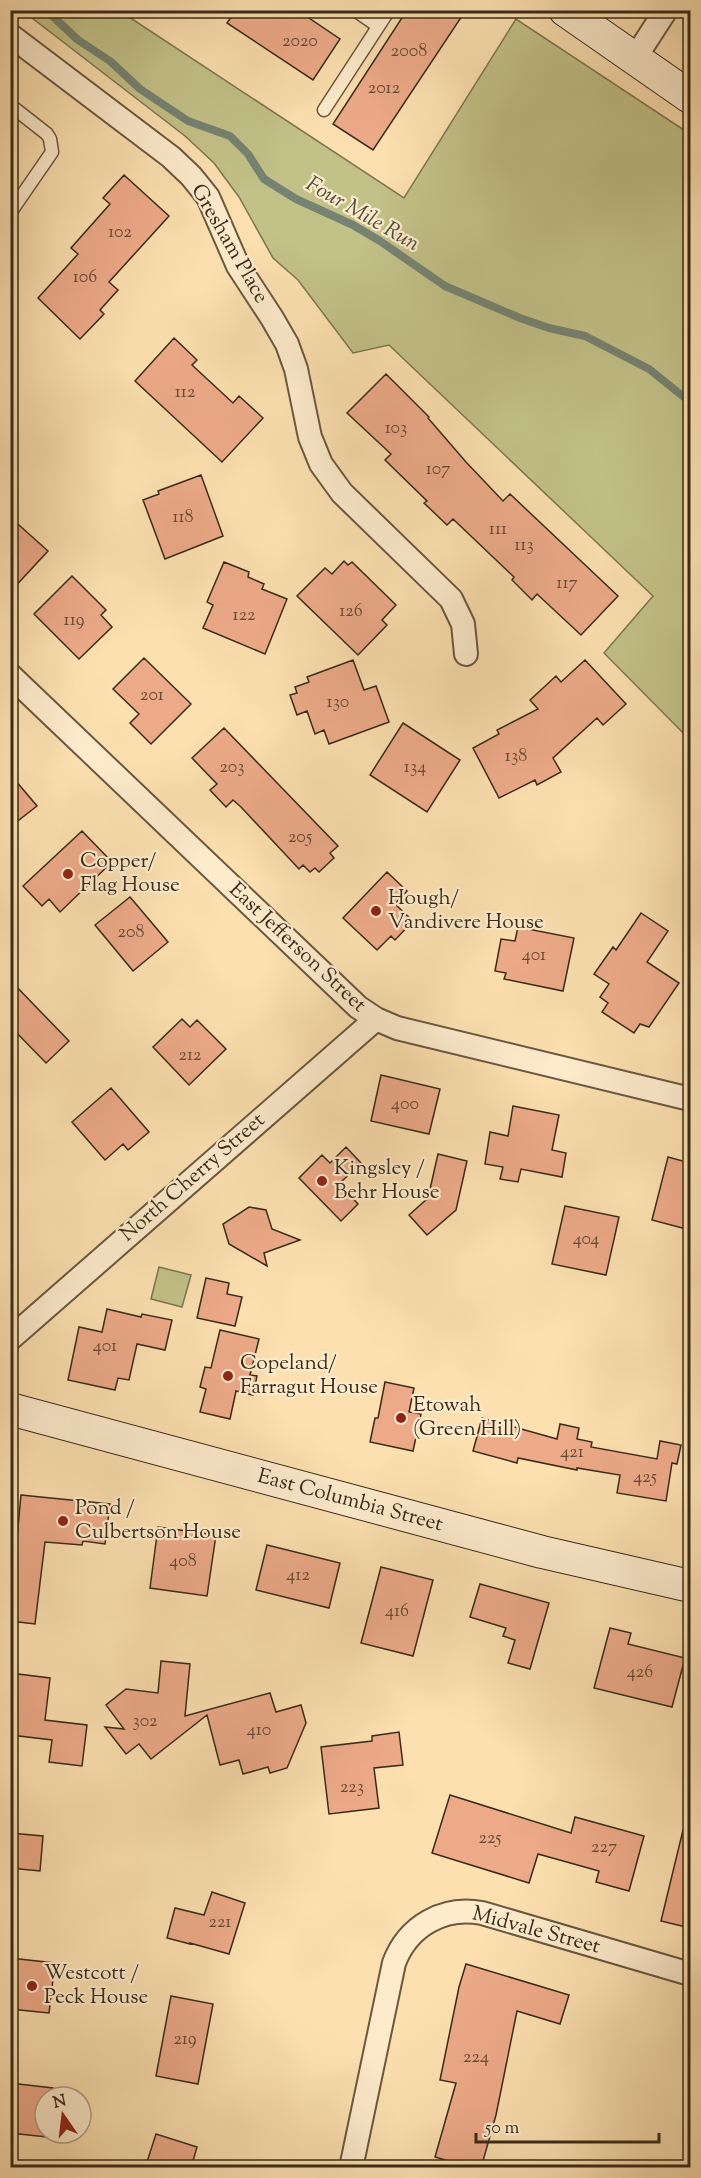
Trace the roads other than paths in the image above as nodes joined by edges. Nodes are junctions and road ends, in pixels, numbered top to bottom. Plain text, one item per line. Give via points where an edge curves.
1 (355, 10) edge
2 (389, 10) edge
3 (564, 10) edge
4 (666, 10) edge
5 (378, 26) junction
6 (13, 42) edge
7 (635, 58) junction
8 (690, 97) edge
9 (10, 105) edge
10 (324, 110) dead end
11 (10, 213) edge
12 (466, 654) dead end
13 (10, 675) edge
14 (376, 1019) junction
15 (690, 1099) edge
16 (10, 1339) edge
17 (10, 1409) edge
18 (690, 1586) edge
19 (690, 1974) edge
20 (351, 2168) edge

1 - 5 lane
2 - 5 lane
3 - 7 street
4 - 7 street
5 - 10 lane
6 - 12 street, Gresham Place via 171,157 208,197 238,266 292,356 306,423 321,464 342,493 451,598 463,624
7 - 8 street
9 - 11 lane via 47,134 52,152
13 - 14 street, East Jefferson Street via 351,1000
14 - 15 street, East Jefferson Street via 397,1029
14 - 16 street, North Cherry Street
17 - 18 street, East Columbia Street via 542,1552
19 - 20 street, Midvale Street via 482,1913 458,1911 420,1926 400,1947 394,1963

